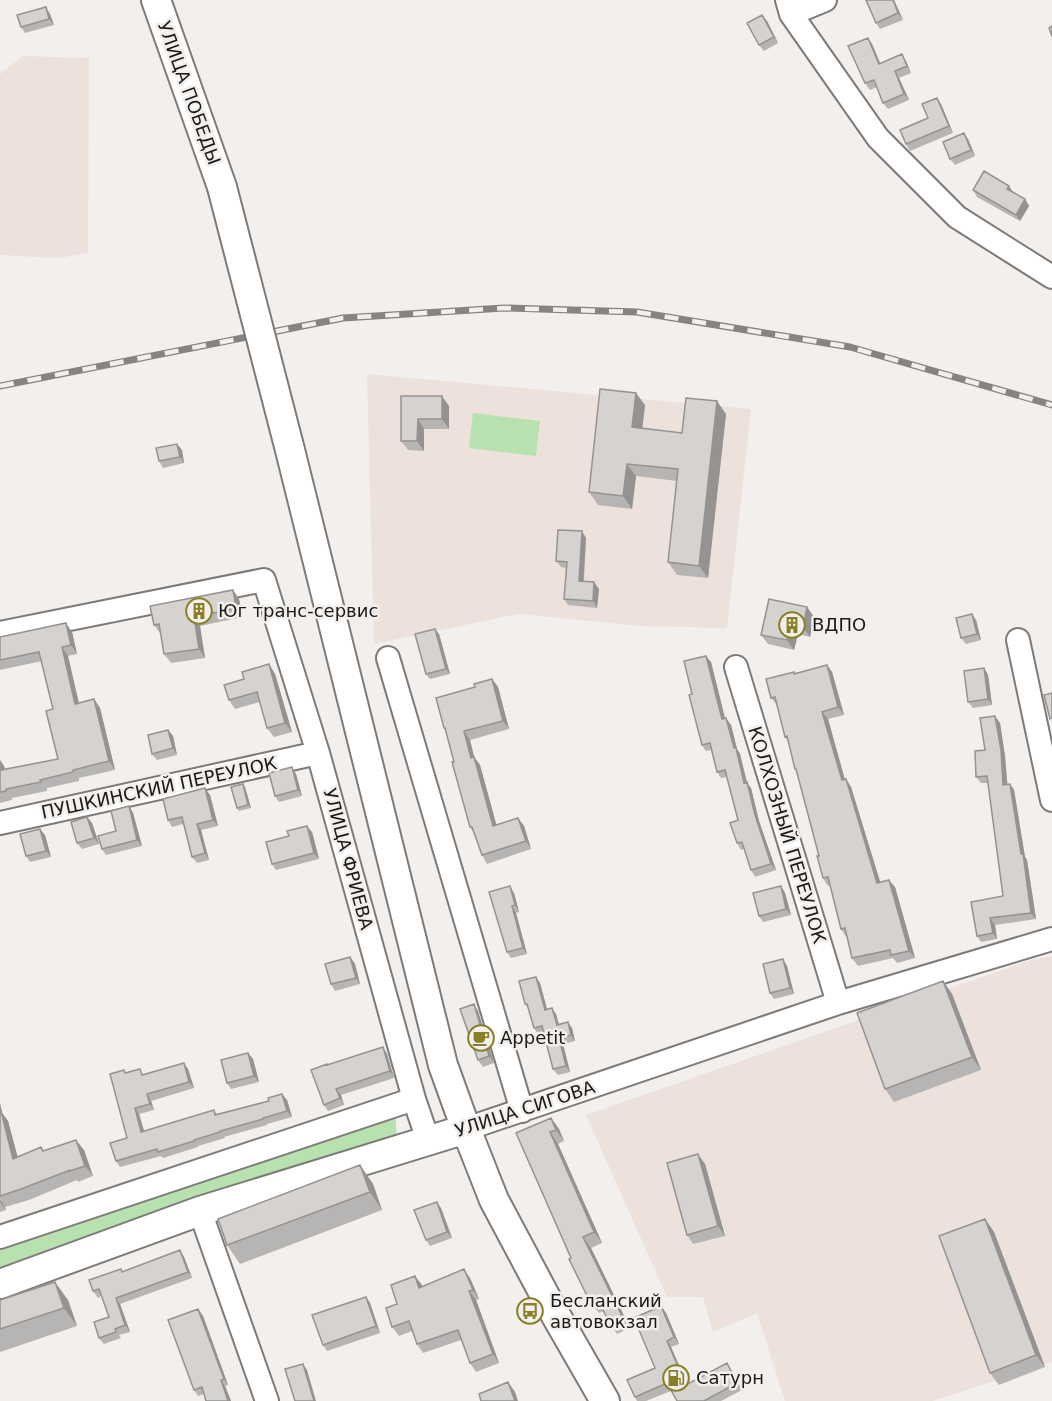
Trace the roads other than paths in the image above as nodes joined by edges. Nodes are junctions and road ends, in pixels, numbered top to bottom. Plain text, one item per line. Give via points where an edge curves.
1 (156, 0) edge
2 (825, 0) edge
3 (789, 7) edge
4 (1052, 278) edge
5 (0, 633) edge
6 (1018, 640) dead end
7 (388, 658) dead end
8 (736, 667) dead end
9 (318, 753) junction
10 (1052, 800) edge
11 (0, 823) edge
12 (1052, 939) edge
13 (838, 1003) junction
14 (414, 1099) junction
15 (522, 1111) junction
16 (466, 1129) junction
17 (428, 1140) junction
18 (200, 1211) junction
19 (0, 1237) edge
20 (0, 1284) edge
21 (267, 1401) edge
22 (605, 1401) edge

1 - 16 main road, УЛИЦА ПОБЕДЫ, bridge via 222,186 443,1065
2 - 3 street
3 - 4 street via 878,138 957,217
5 - 9 street, УЛИЦА ФРИЕВА via 264,580
6 - 10 street
7 - 15 street
8 - 13 street, КОЛХОЗНЫЙ ПЕРЕУЛОК
9 - 11 street, ПУШКИНСКИЙ ПЕРЕУЛОК
9 - 14 street, УЛИЦА ФРИЕВА
12 - 13 street, УЛИЦА СИГОВА
13 - 15 street, УЛИЦА СИГОВА
14 - 17 street, УЛИЦА ФРИЕВА
14 - 19 street
15 - 16 street, УЛИЦА СИГОВА
16 - 17 main road, УЛИЦА СИГОВА
16 - 22 main road, УЛИЦА ПОБЕДЫ via 494,1200
17 - 18 main road, УЛИЦА СИГОВА
18 - 20 main road, УЛИЦА СИГОВА
18 - 21 street

